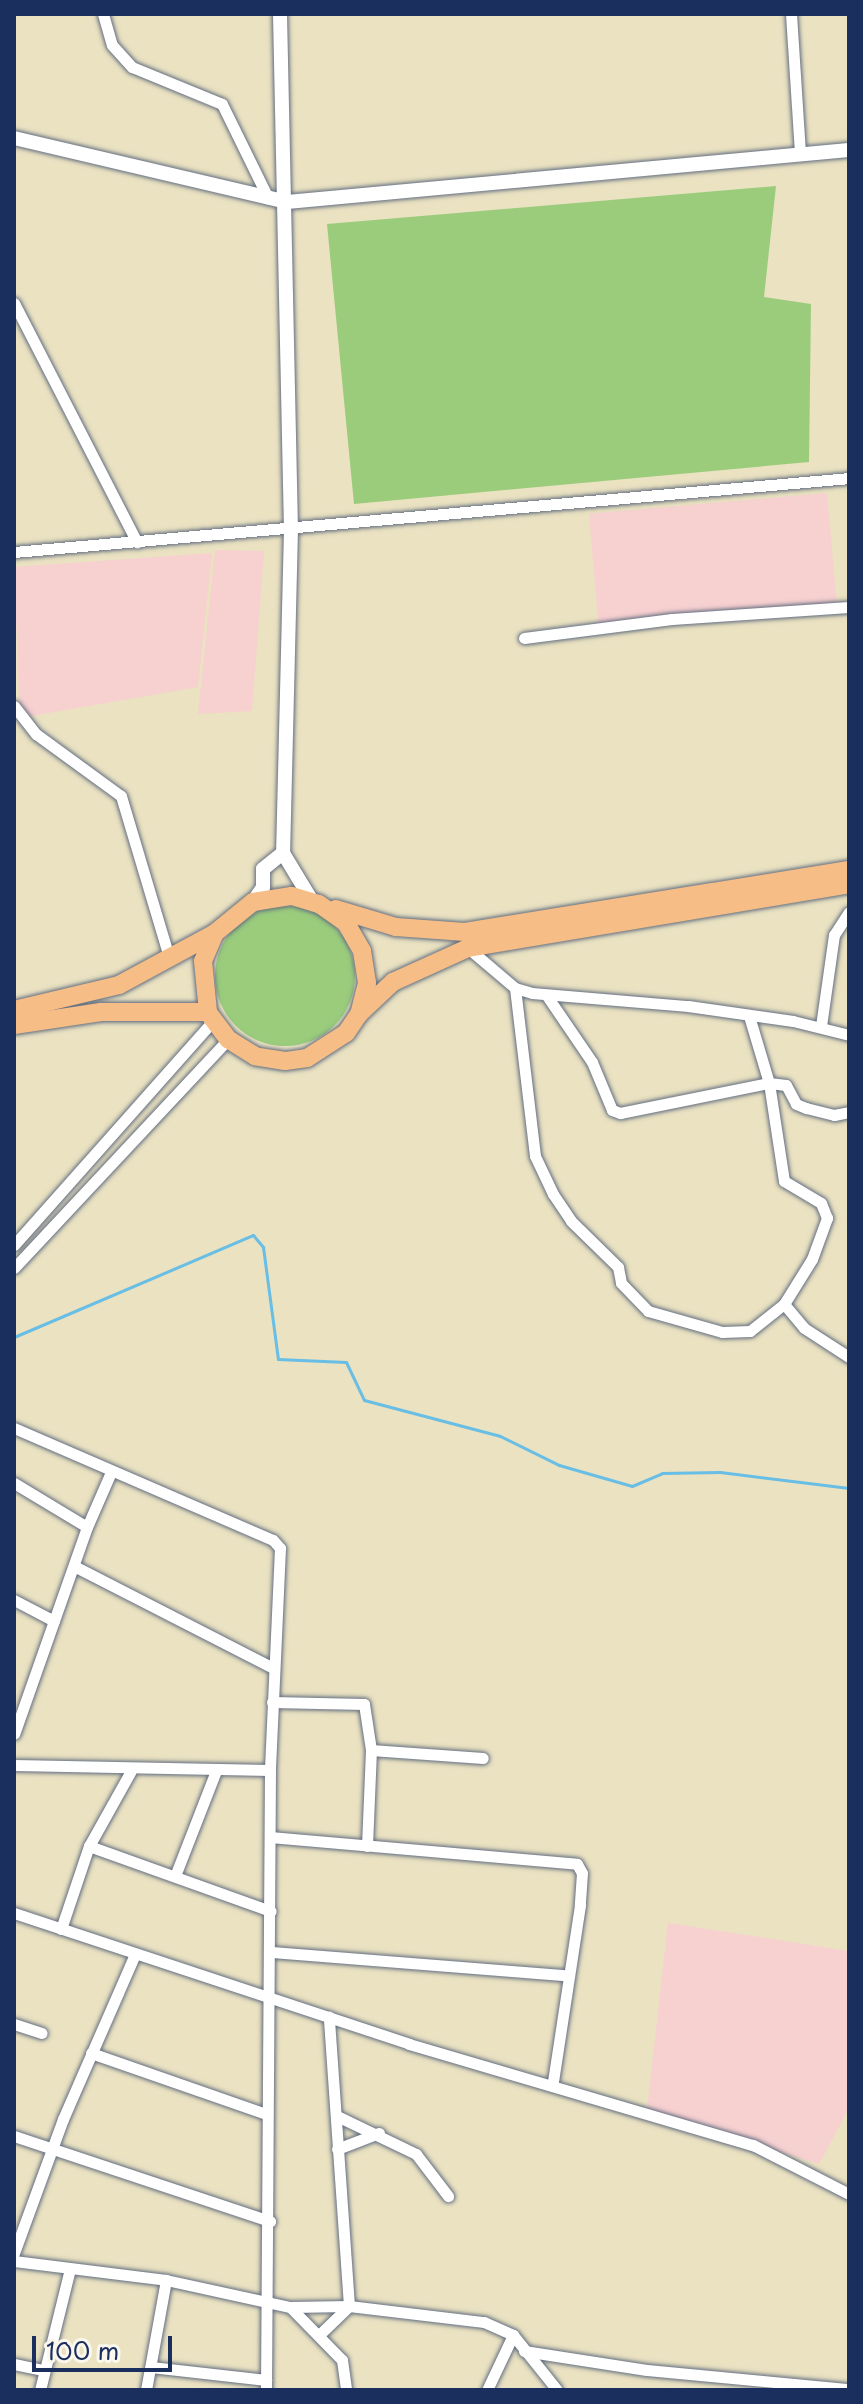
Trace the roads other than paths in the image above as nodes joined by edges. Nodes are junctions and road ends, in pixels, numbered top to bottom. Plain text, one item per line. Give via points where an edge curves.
1 (103, 14) edge
2 (280, 14) edge
3 (791, 14) edge
4 (14, 138) edge
5 (849, 150) edge
6 (800, 154) junction
7 (268, 198) junction
8 (287, 202) junction
9 (14, 303) edge
10 (849, 478) edge
11 (291, 529) junction
12 (137, 542) junction
13 (14, 552) edge
14 (849, 607) edge
15 (524, 638) dead end
16 (14, 706) edge
17 (283, 853) junction
18 (849, 870) edge
19 (849, 884) edge
20 (253, 902) junction
21 (316, 902) junction
22 (849, 912) edge
23 (215, 933) junction
24 (468, 948) junction
25 (169, 957) junction
26 (515, 988) junction
27 (547, 996) junction
28 (14, 1010) edge
29 (359, 1014) junction
30 (210, 1016) junction
31 (749, 1016) junction
32 (14, 1025) edge
33 (821, 1026) junction
34 (849, 1035) edge
35 (228, 1039) junction
36 (769, 1083) junction
37 (849, 1112) edge
38 (14, 1245) edge
39 (14, 1268) edge
40 (784, 1304) junction
41 (849, 1357) edge
42 (14, 1428) edge
43 (111, 1472) junction
44 (14, 1483) edge
45 (87, 1527) junction
46 (74, 1566) junction
47 (14, 1600) edge
48 (54, 1621) junction
49 (273, 1668) junction
50 (272, 1702) junction
51 (18, 1703) edge
52 (14, 1734) edge
53 (371, 1750) junction
54 (483, 1758) dead end
55 (14, 1765) edge
56 (270, 1770) junction
57 (131, 1771) junction
58 (216, 1771) junction
59 (270, 1837) junction
60 (89, 1846) junction
61 (367, 1846) junction
62 (175, 1876) junction
63 (271, 1911) junction
64 (14, 1913) edge
65 (61, 1929) junction
66 (271, 1952) junction
67 (135, 1954) junction
68 (566, 1975) junction
69 (271, 1999) junction
70 (329, 2017) junction
71 (14, 2024) edge
72 (42, 2033) dead end
73 (91, 2053) junction
74 (553, 2082) junction
75 (266, 2114) junction
76 (337, 2116) junction
77 (379, 2133) junction
78 (14, 2136) edge
79 (52, 2148) junction
80 (337, 2149) junction
81 (849, 2194) edge
82 (448, 2196) dead end
83 (270, 2221) junction
84 (14, 2253) edge
85 (14, 2261) edge
86 (70, 2269) junction
87 (166, 2280) junction
88 (270, 2302) junction
89 (349, 2306) junction
90 (290, 2307) junction
91 (320, 2334) junction
92 (513, 2335) junction
93 (524, 2351) junction
94 (14, 2364) edge
95 (151, 2367) junction
96 (43, 2370) junction
97 (266, 2385) edge
98 (849, 2389) edge
99 (40, 2390) edge
100 (146, 2390) edge
101 (346, 2390) edge
102 (487, 2390) edge
103 (557, 2390) edge

1 - 7 street via 112,45 132,67 222,104
2 - 8 street
3 - 6 street
4 - 7 street
5 - 6 street
6 - 8 street
7 - 8 street
8 - 11 street
9 - 12 street
10 - 11 street
11 - 12 street
11 - 17 street
12 - 13 street
14 - 15 street via 658,620
16 - 25 street via 36,734 121,796
17 - 20 street via 263,869 263,887
17 - 21 street
18 - 21 main road via 465,932 396,927
19 - 24 main road
20 - 21 main road via 272,897
20 - 23 main road
21 - 29 main road via 346,923 362,951 367,983
22 - 33 street via 834,935
23 - 25 main road
23 - 30 main road via 203,961
24 - 26 street
24 - 29 main road via 393,982
25 - 28 main road via 100,993
26 - 27 street
26 - 40 street via 535,1156 571,1221 618,1267 621,1283 648,1311 722,1332 750,1331
27 - 31 street
27 - 36 street via 592,1062 612,1110 620,1113
29 - 35 main road via 337,1041 307,1058 255,1056
30 - 32 main road via 122,1010
30 - 35 main road
30 - 38 street
31 - 33 street
31 - 36 street
33 - 34 street
35 - 39 street
36 - 37 street via 786,1085 796,1104 806,1108 834,1115
36 - 40 street via 784,1181 827,1209 812,1259
40 - 41 street via 804,1328
42 - 43 street
43 - 45 street
43 - 49 street via 273,1540 280,1548
44 - 45 street
45 - 46 street
46 - 48 street
46 - 49 street
47 - 48 street
48 - 51 street
49 - 50 street
50 - 53 street via 364,1704
50 - 56 street
51 - 52 street
53 - 54 street
53 - 61 street
55 - 57 street
56 - 58 street
56 - 59 street
57 - 58 street
57 - 60 street
58 - 62 street
59 - 61 street
59 - 63 street
60 - 62 street
60 - 65 street
61 - 68 street via 577,1864 582,1873 580,1905
62 - 63 street
63 - 66 street
64 - 65 street
65 - 67 street
66 - 68 street
66 - 69 street
67 - 69 street
67 - 73 street
68 - 74 street
69 - 70 street
69 - 75 street
70 - 74 street
70 - 76 street
71 - 72 street
73 - 75 street
73 - 79 street
74 - 81 street via 644,2115 753,2145
75 - 83 street
76 - 77 street
76 - 80 street
77 - 80 street
77 - 82 street via 416,2154
78 - 79 street
79 - 83 street
79 - 84 street
80 - 89 street
83 - 88 street
85 - 86 street
86 - 87 street
86 - 96 street
87 - 88 street
87 - 95 street
88 - 90 street
88 - 97 street
89 - 90 street
89 - 91 street
89 - 92 street via 484,2322
90 - 91 street
91 - 101 street via 342,2360
92 - 93 street
92 - 102 street
93 - 98 street via 647,2370
93 - 103 street
94 - 96 street
95 - 97 street
95 - 100 street
96 - 99 street

